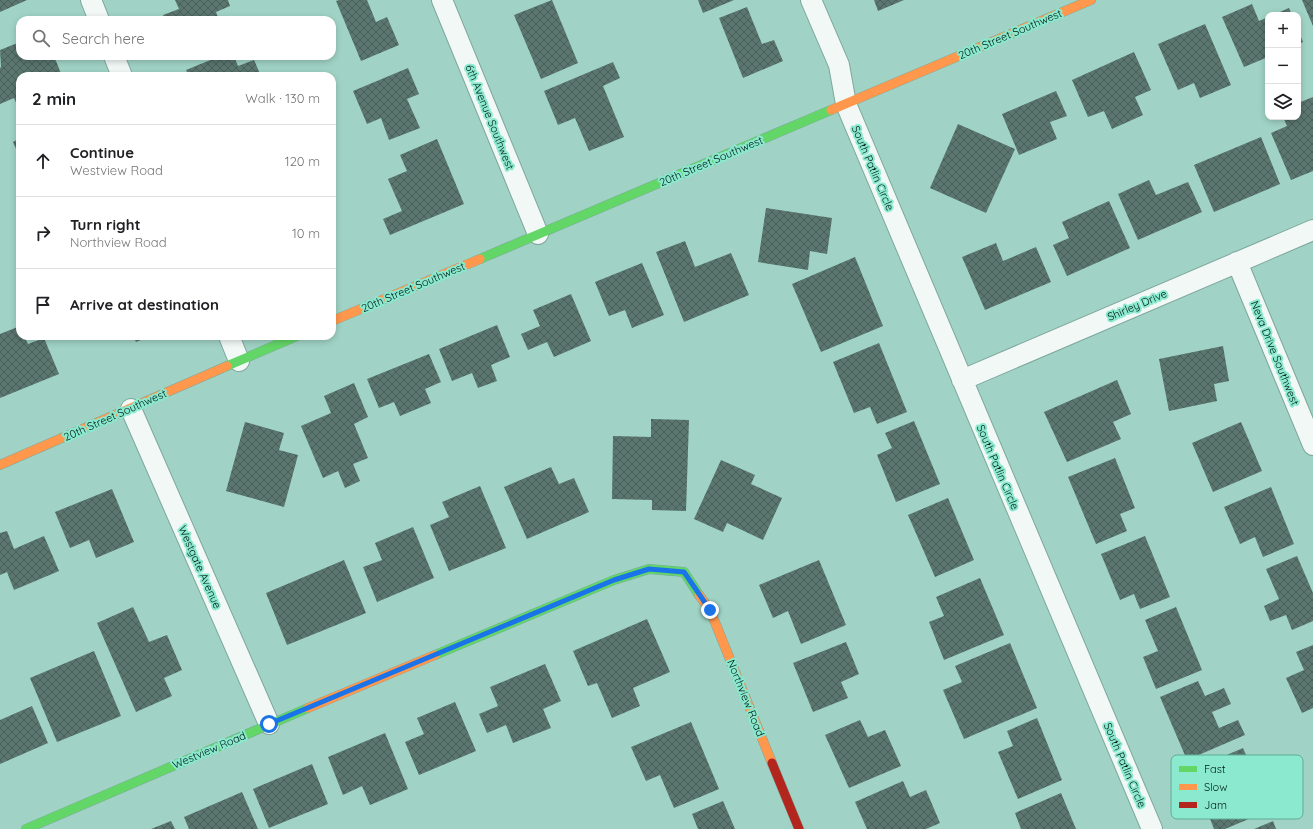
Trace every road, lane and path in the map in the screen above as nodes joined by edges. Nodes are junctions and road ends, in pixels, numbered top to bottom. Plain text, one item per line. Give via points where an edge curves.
1 (91, 0) edge
2 (442, 0) edge
3 (812, 0) edge
4 (1090, 0) edge
5 (97, 16) edge
6 (116, 60) edge
7 (120, 72) edge
8 (846, 104) junction
9 (1313, 230) edge
10 (538, 234) junction
11 (1237, 262) junction
12 (336, 319) edge
13 (231, 340) edge
14 (287, 340) edge
15 (239, 360) junction
16 (962, 380) junction
17 (131, 409) junction
18 (1313, 444) edge
19 (0, 465) edge
20 (684, 572) joint
21 (269, 724) junction
22 (26, 829) edge
23 (799, 829) edge
24 (1152, 829) edge

1 - 5 street
2 - 10 street, 6th Avenue Southwest
3 - 8 street, South Patlin Circle via 839,65
4 - 8 street, 20th Street Southwest
6 - 7 street
8 - 10 street, 20th Street Southwest
8 - 16 street, South Patlin Circle
9 - 11 street, Shirley Drive
10 - 12 street, 20th Street Southwest
11 - 16 street, Shirley Drive
11 - 18 street, Neva Drive Southwest
13 - 15 street
14 - 15 street, 20th Street Southwest
15 - 17 street, 20th Street Southwest
16 - 24 street, South Patlin Circle
17 - 19 street, 20th Street Southwest
17 - 21 street, Westgate Avenue
20 - 21 street, Westview Road via 649,569 614,580
20 - 23 street, Northview Road via 710,610
21 - 22 street, Westview Road

